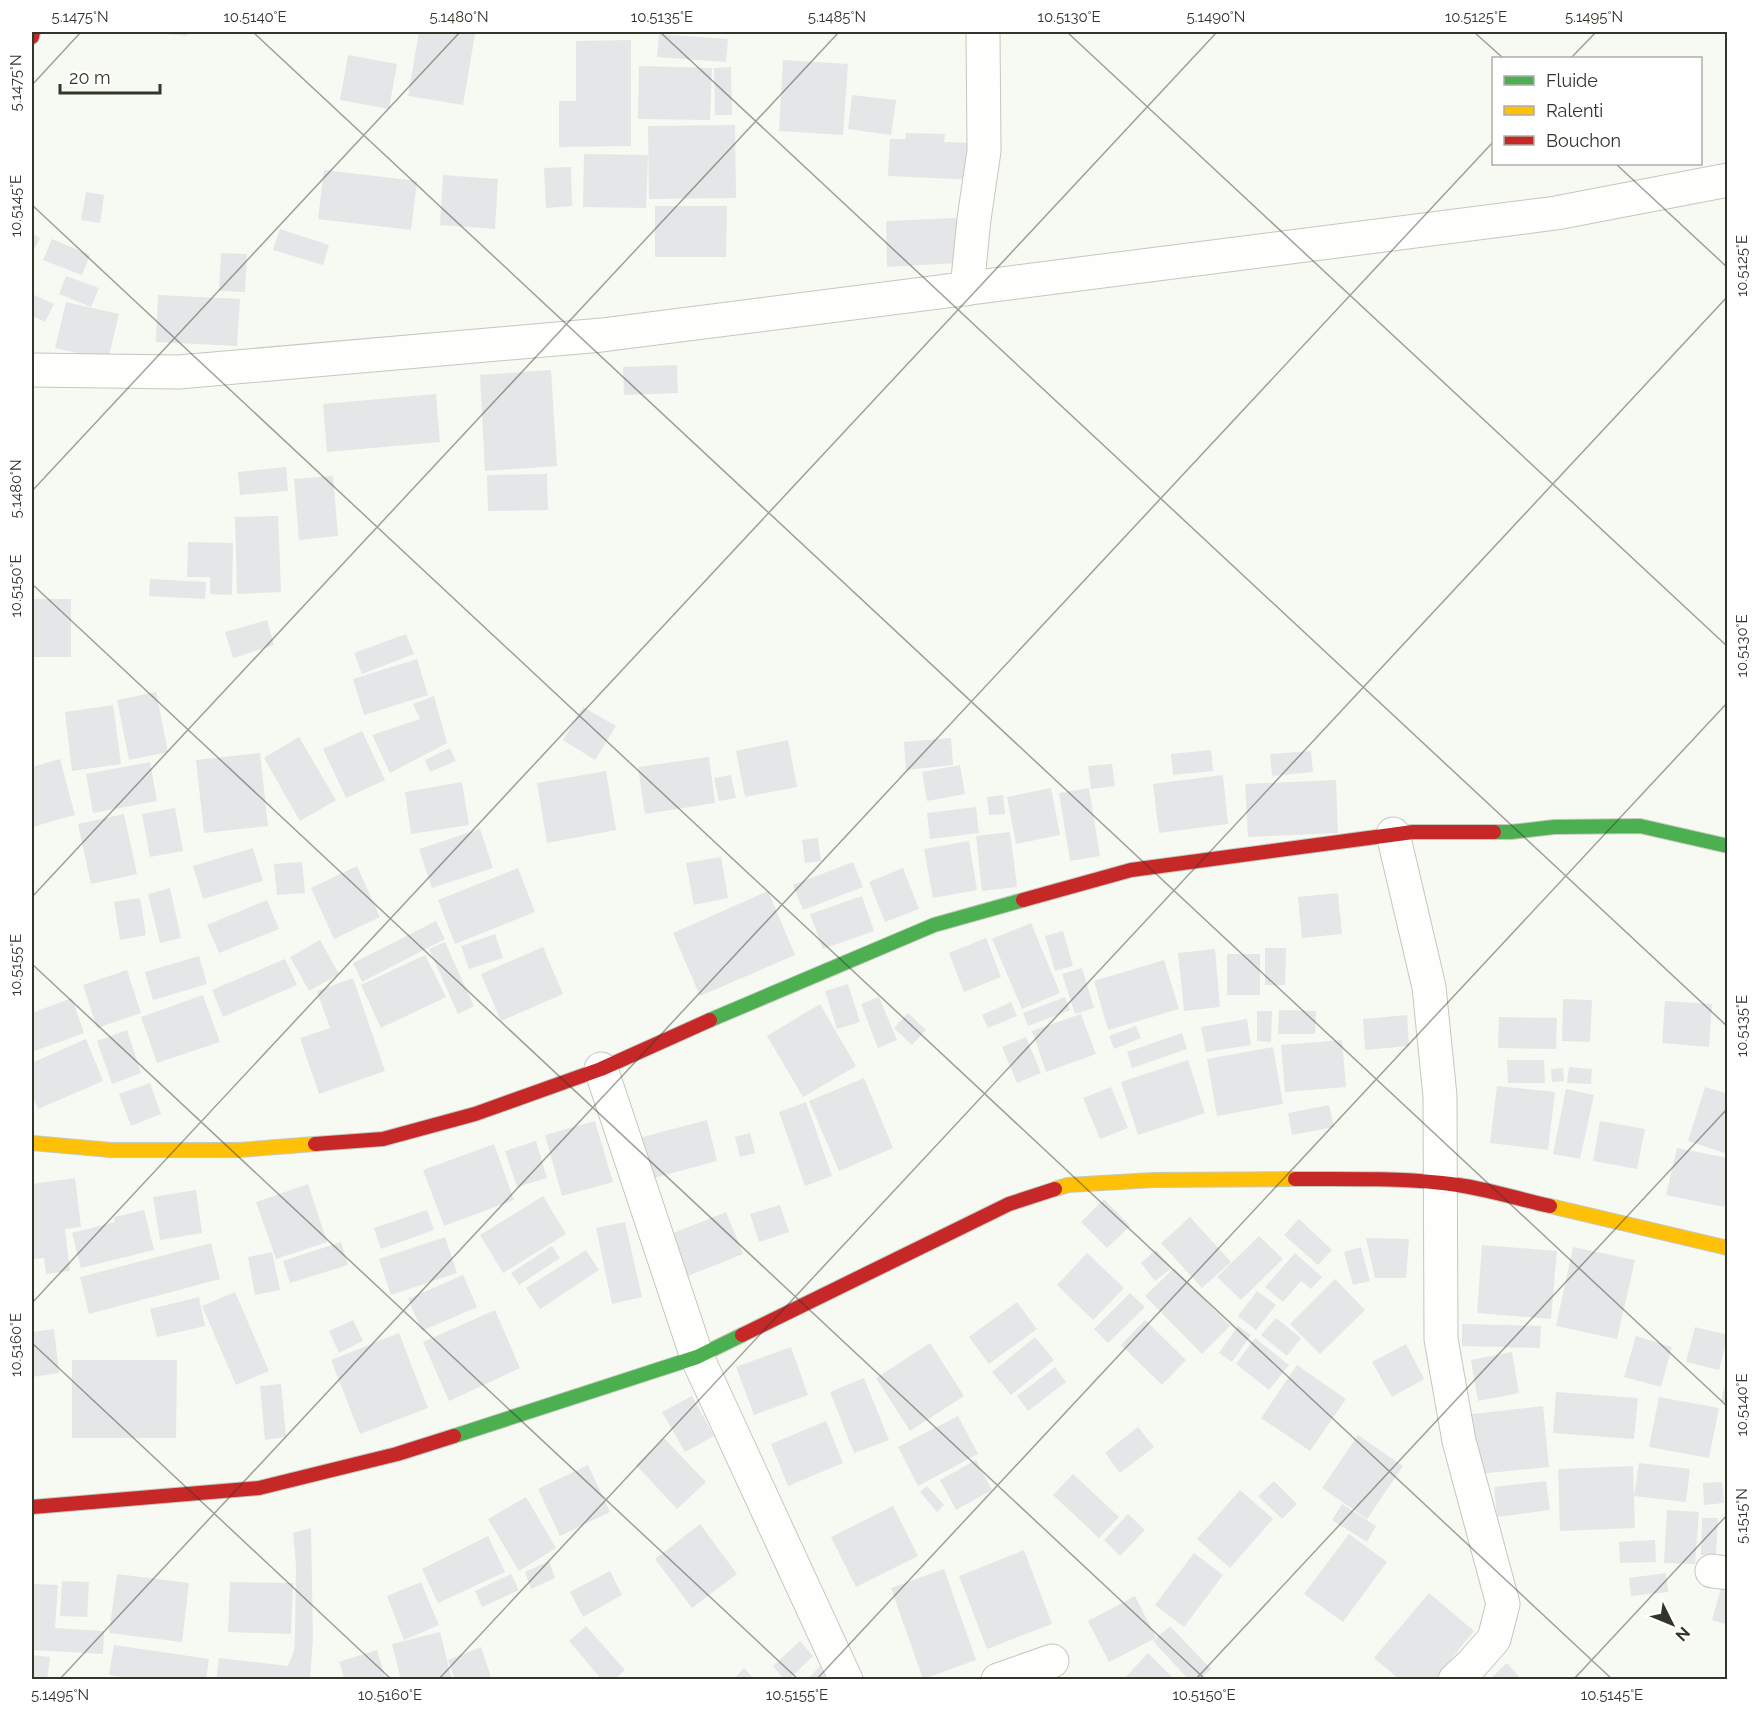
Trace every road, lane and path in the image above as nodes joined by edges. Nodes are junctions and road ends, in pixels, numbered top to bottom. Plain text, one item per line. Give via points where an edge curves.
1 (33, 32) edge
2 (983, 32) edge
3 (32, 37) edge
4 (1728, 180) edge
5 (967, 289) junction
6 (32, 370) edge
7 (1393, 834) junction
8 (1728, 846) edge
9 (601, 1069) junction
10 (32, 1143) edge
11 (1442, 1183) junction
12 (1728, 1248) edge
13 (698, 1357) junction
14 (32, 1507) edge
15 (1052, 1661) dead end
16 (846, 1680) edge
17 (998, 1680) edge
18 (1455, 1680) edge

1 - 3 street
2 - 5 street via 984,152
4 - 5 street via 1556,213
5 - 6 street via 579,337 179,372
7 - 8 street via 1640,826
7 - 9 street via 1131,870 934,925
7 - 11 street via 1429,987 1440,1096
9 - 10 street via 475,1114 382,1139 239,1150 111,1149
9 - 13 street
11 - 12 street
11 - 13 street via 1338,1179 1154,1180 1068,1185 1009,1204
11 - 18 street via 1442,1340 1459,1441 1503,1604 1494,1638
13 - 14 street via 397,1454 259,1488
13 - 16 street
15 - 17 street

